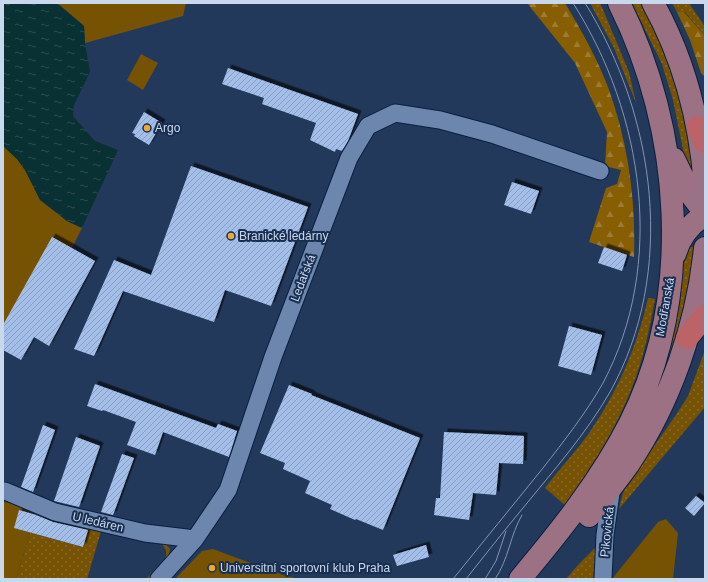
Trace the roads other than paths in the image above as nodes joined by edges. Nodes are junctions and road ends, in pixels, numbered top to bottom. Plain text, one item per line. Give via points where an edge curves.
1 (619, 3) edge
2 (653, 3) edge
3 (701, 135) edge
4 (664, 138) junction
5 (600, 171) dead end
6 (705, 185) edge
7 (705, 214) edge
8 (705, 248) edge
9 (672, 269) junction
10 (705, 316) edge
11 (687, 338) junction
12 (612, 486) junction
13 (5, 491) dead end
14 (195, 539) junction
15 (159, 579) edge
16 (520, 579) edge
17 (538, 579) edge
18 (603, 579) edge

1 - 4 main road, Modřanská via 643,59
2 - 3 main road via 680,63
3 - 6 main road
4 - 7 main road via 692,196
4 - 9 main road, Modřanská via 673,222
5 - 14 street, Ledařská via 492,134 440,120 395,113 368,126 348,158 273,357 228,490
7 - 9 main road via 683,236
8 - 11 main road via 699,290
9 - 16 main road, Modřanská via 657,348 646,386 631,422 583,501
10 - 11 highway
11 - 12 main road via 680,362 663,401 638,448
12 - 17 main road
12 - 18 street, Pikovická via 604,535
13 - 14 street, U ledáren via 55,512 145,533
14 - 15 street, Ledařská

